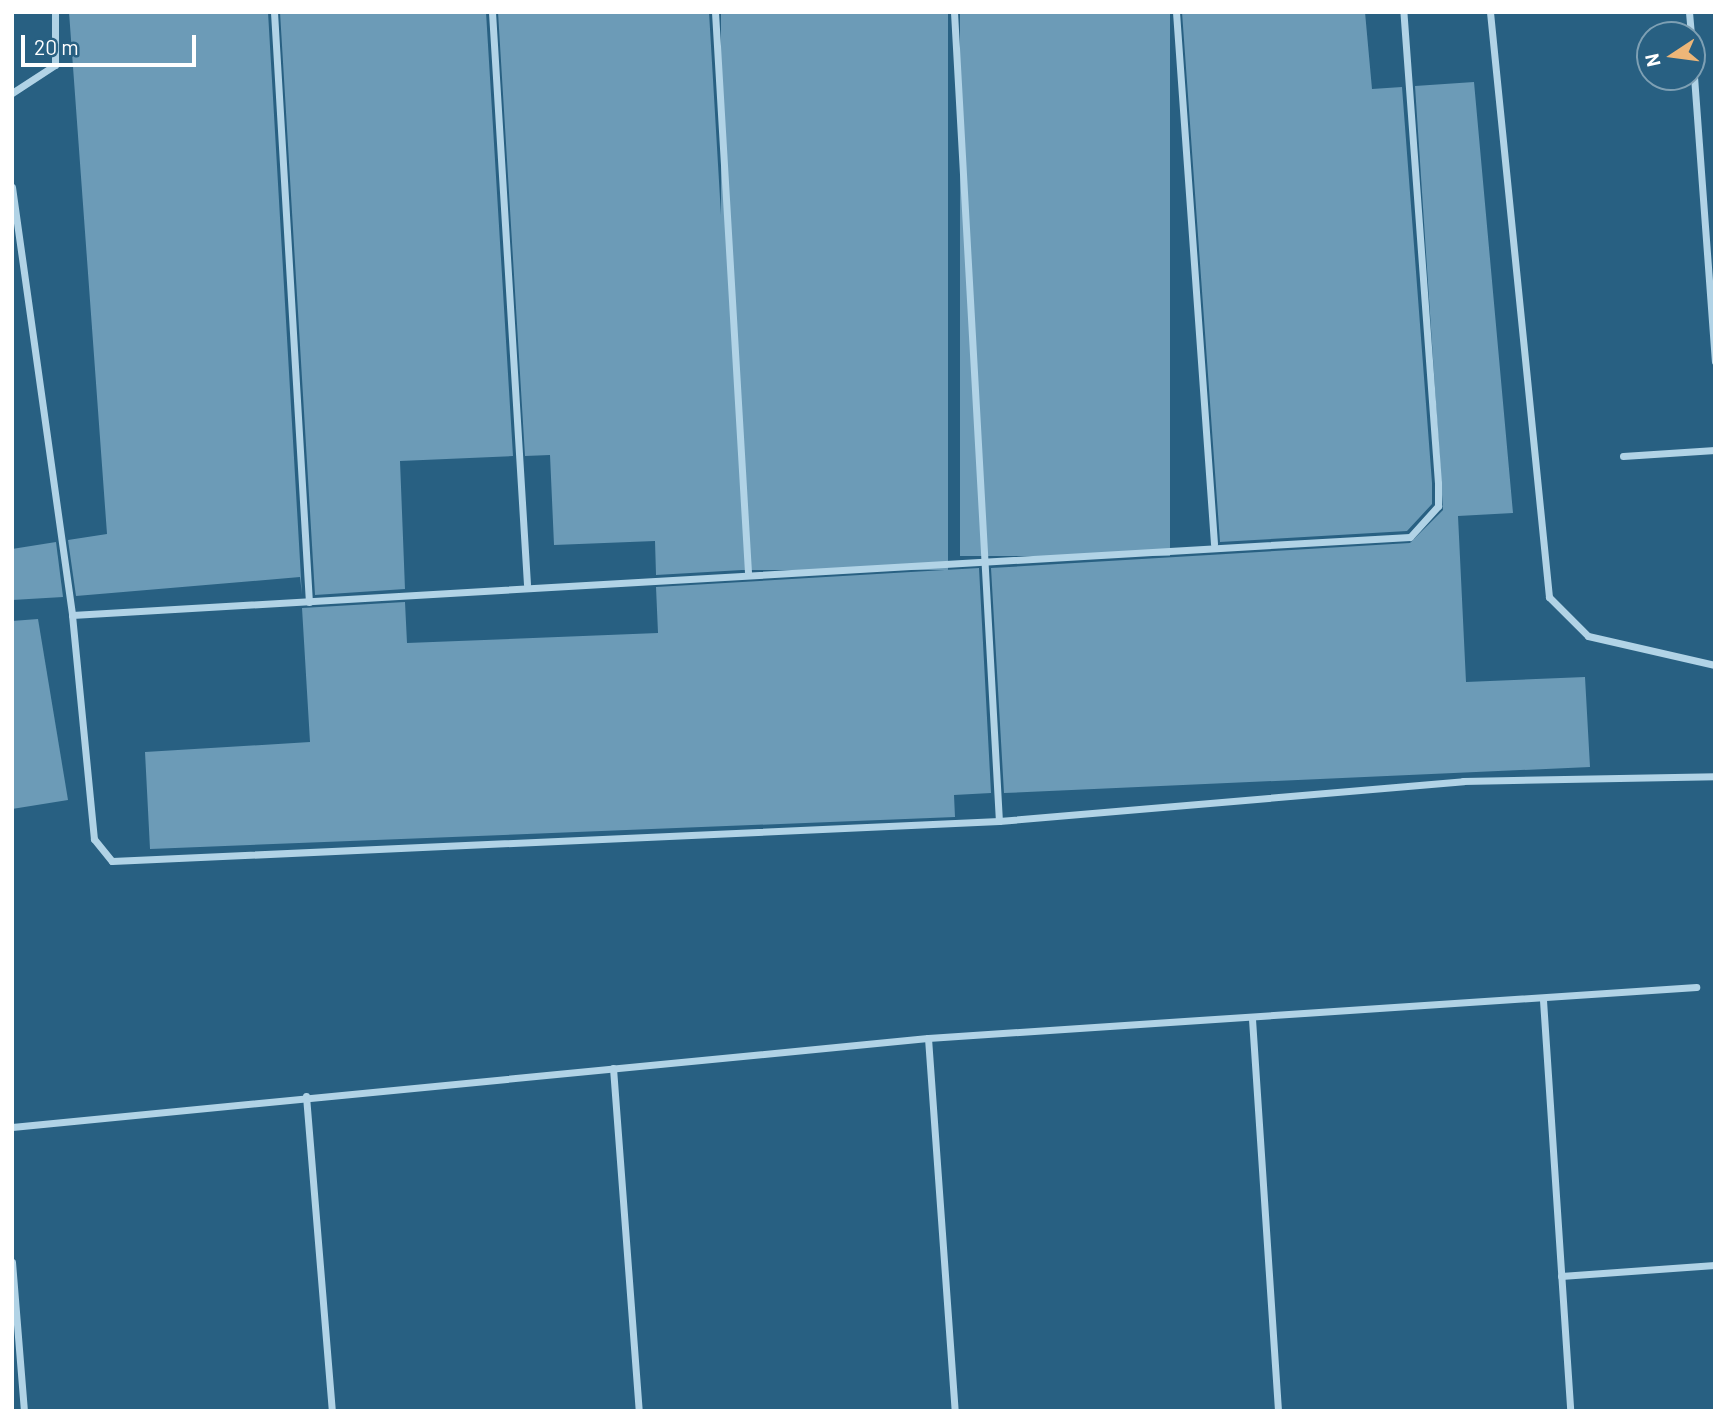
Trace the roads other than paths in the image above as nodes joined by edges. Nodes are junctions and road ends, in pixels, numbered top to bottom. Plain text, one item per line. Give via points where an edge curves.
1 (55, 12) edge
2 (274, 12) edge
3 (492, 12) edge
4 (715, 12) edge
5 (954, 12) edge
6 (1176, 12) edge
7 (1403, 12) edge
8 (1490, 12) edge
9 (1695, 91) edge
10 (12, 93) edge
11 (12, 187) edge
12 (1715, 361) edge
13 (1715, 450) edge
14 (1623, 456) dead end
15 (1214, 544) junction
16 (989, 559) junction
17 (748, 572) junction
18 (527, 584) junction
19 (309, 602) junction
20 (72, 615) junction
21 (1715, 665) edge
22 (1715, 776) edge
23 (999, 821) junction
24 (1696, 987) dead end
25 (1543, 1000) junction
26 (1252, 1019) junction
27 (928, 1038) junction
28 (613, 1068) junction
29 (306, 1096) junction
30 (12, 1127) edge
31 (12, 1262) edge
32 (1715, 1265) edge
33 (1561, 1276) junction
34 (24, 1411) edge
35 (332, 1411) edge
36 (639, 1411) edge
37 (955, 1411) edge
38 (1278, 1411) edge
39 (1570, 1411) edge

1 - 10 street via 55,65
2 - 19 street
3 - 18 street
4 - 17 street
5 - 16 street
6 - 15 street
7 - 15 street via 1438,506 1410,537 1392,542
8 - 21 street via 1549,597 1588,636
9 - 12 street
11 - 20 street
13 - 14 street
15 - 16 street
16 - 17 street
16 - 23 street
17 - 18 street
18 - 19 street
19 - 20 street
20 - 23 street via 94,839 112,862
22 - 23 street via 1464,781
24 - 25 street
25 - 26 street
25 - 33 street
26 - 27 street
26 - 38 street
27 - 28 street
27 - 37 street
28 - 29 street
28 - 36 street
29 - 30 street
29 - 35 street
31 - 34 street
32 - 33 street
33 - 39 street

